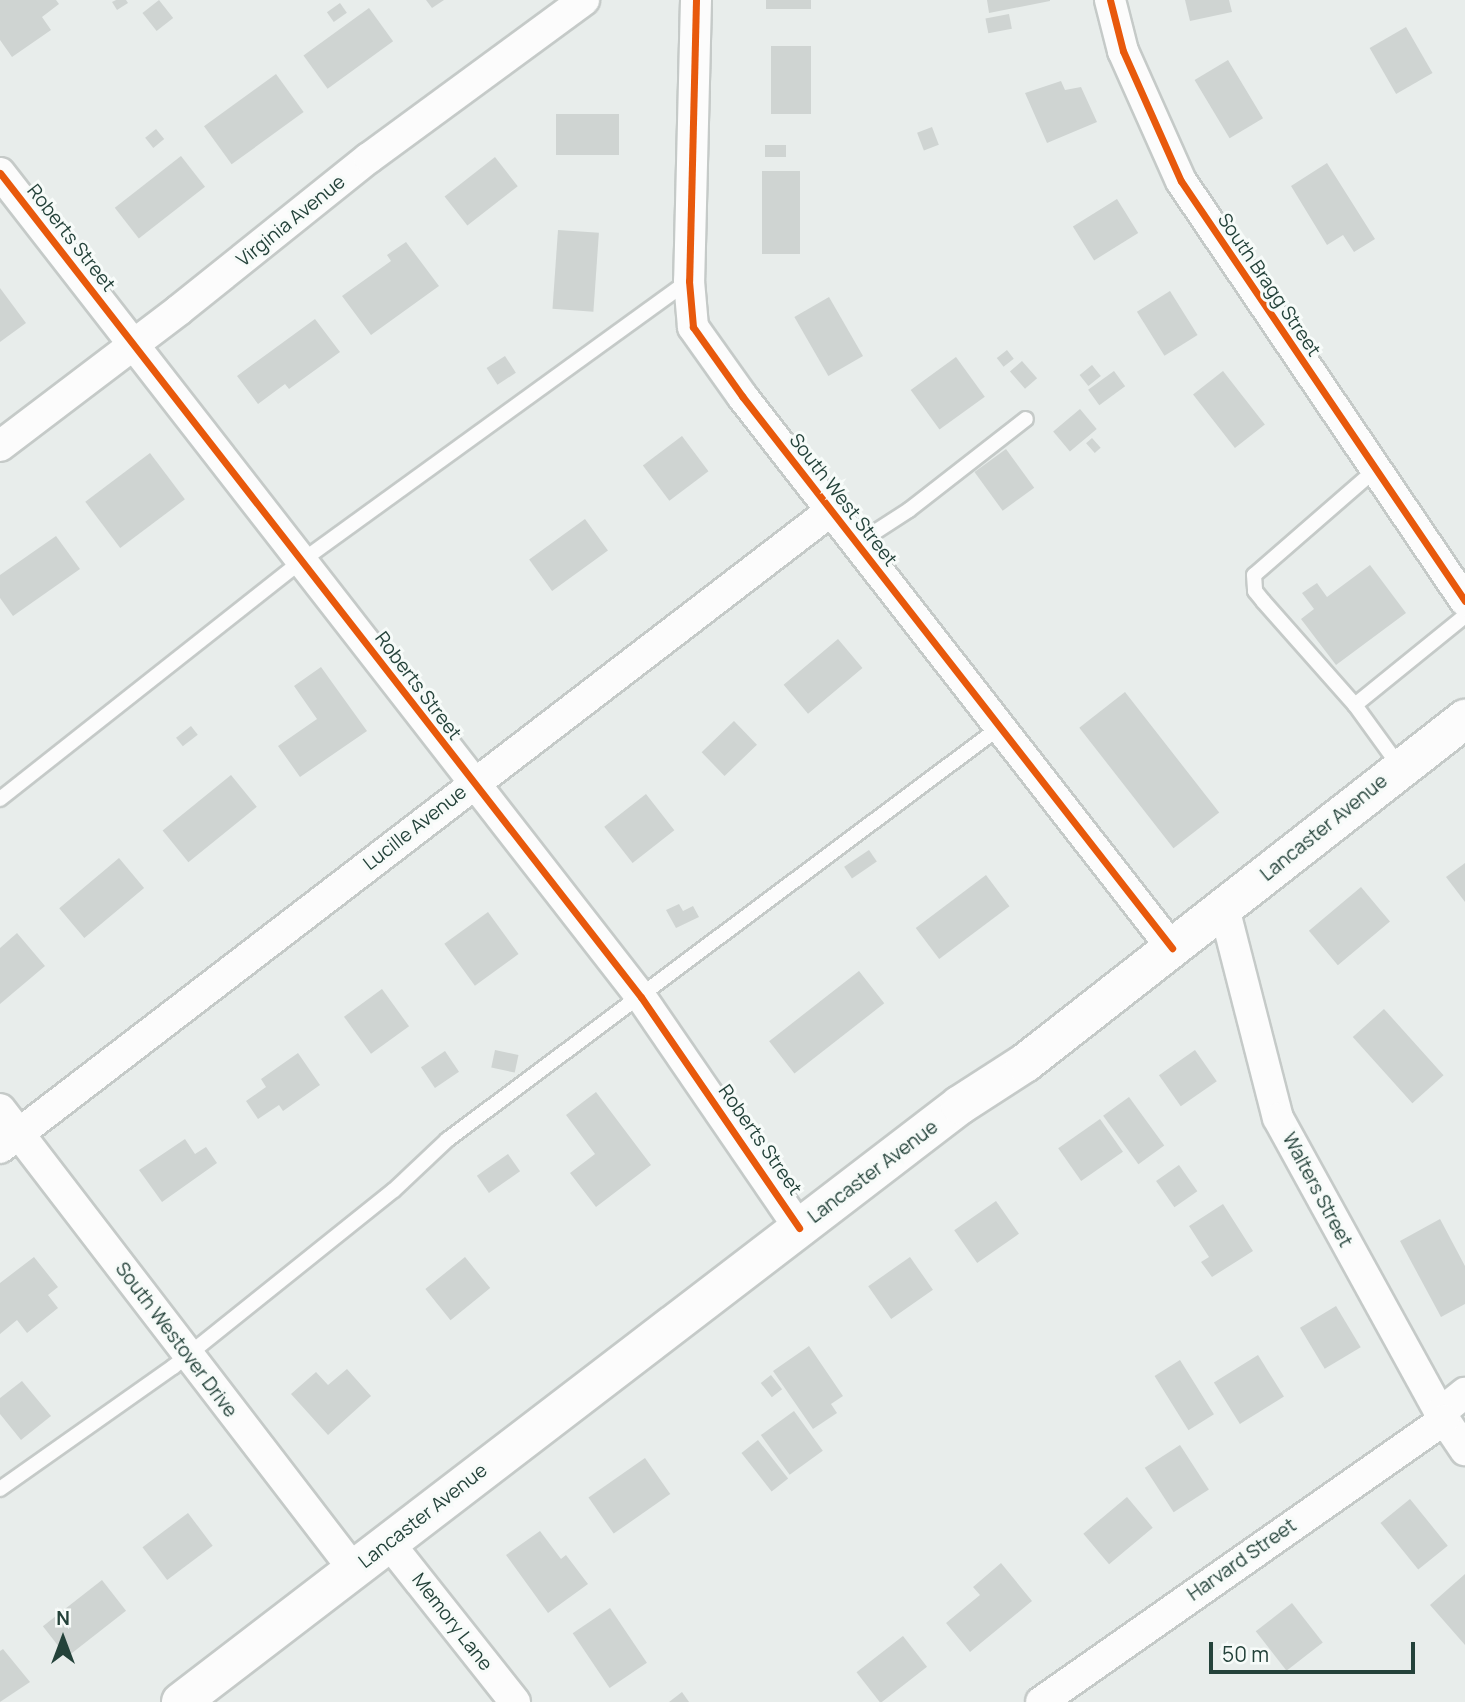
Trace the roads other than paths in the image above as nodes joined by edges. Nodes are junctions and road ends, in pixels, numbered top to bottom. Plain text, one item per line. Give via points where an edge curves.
1 (583, 0) edge
2 (696, 0) edge
3 (1110, 0) edge
4 (0, 173) edge
5 (689, 281) junction
6 (134, 345) junction
7 (1026, 419) dead end
8 (0, 446) edge
9 (1375, 470) junction
10 (832, 510) junction
11 (858, 543) junction
12 (303, 560) junction
13 (1465, 601) edge
14 (1465, 616) edge
15 (1355, 705) junction
16 (1465, 719) edge
17 (1000, 727) junction
18 (1400, 767) junction
19 (472, 784) junction
20 (0, 799) edge
21 (1224, 908) junction
22 (1172, 948) junction
23 (641, 997) junction
24 (0, 1109) edge
25 (10, 1141) edge
26 (799, 1228) junction
27 (186, 1355) junction
28 (1465, 1394) edge
29 (1442, 1416) junction
30 (1465, 1450) edge
31 (0, 1489) edge
32 (389, 1542) junction
33 (354, 1570) junction
34 (181, 1702) edge
35 (515, 1702) edge
36 (1041, 1702) edge

1 - 6 street, Virginia Avenue via 369,158
2 - 5 street, South West Street
3 - 9 street, South Bragg Street via 1123,51 1181,181
4 - 6 street, Roberts Street
5 - 10 street, South West Street via 693,327
5 - 12 lane
6 - 8 street, Virginia Avenue
6 - 12 street, Roberts Street
7 - 11 lane via 909,510
9 - 13 street, South Bragg Street
9 - 15 lane via 1254,575 1255,590 1263,601
10 - 11 street, South West Street
10 - 19 street, Lucille Avenue
11 - 17 street, South West Street
12 - 19 street, Roberts Street
12 - 20 lane
14 - 15 lane
15 - 18 lane
16 - 18 main road, Lancaster Avenue
17 - 22 street, South West Street
17 - 23 lane
18 - 21 main road, Lancaster Avenue
19 - 23 street, Roberts Street
19 - 25 street, Lucille Avenue
21 - 22 main road, Lancaster Avenue
21 - 29 street, Walters Street via 1278,1118
22 - 26 main road, Lancaster Avenue via 1025,1063 960,1105
23 - 26 street, Roberts Street
23 - 27 lane via 446,1140 394,1190
24 - 25 street, South Westover Drive
25 - 27 street, South Westover Drive
26 - 32 main road, Lancaster Avenue
27 - 31 lane
27 - 33 street, South Westover Drive
28 - 29 street, Harvard Street
29 - 30 street, Walters Street
29 - 36 street, Harvard Street
32 - 33 main road, Lancaster Avenue
32 - 35 street, Memory Lane
33 - 34 main road, Lancaster Avenue

